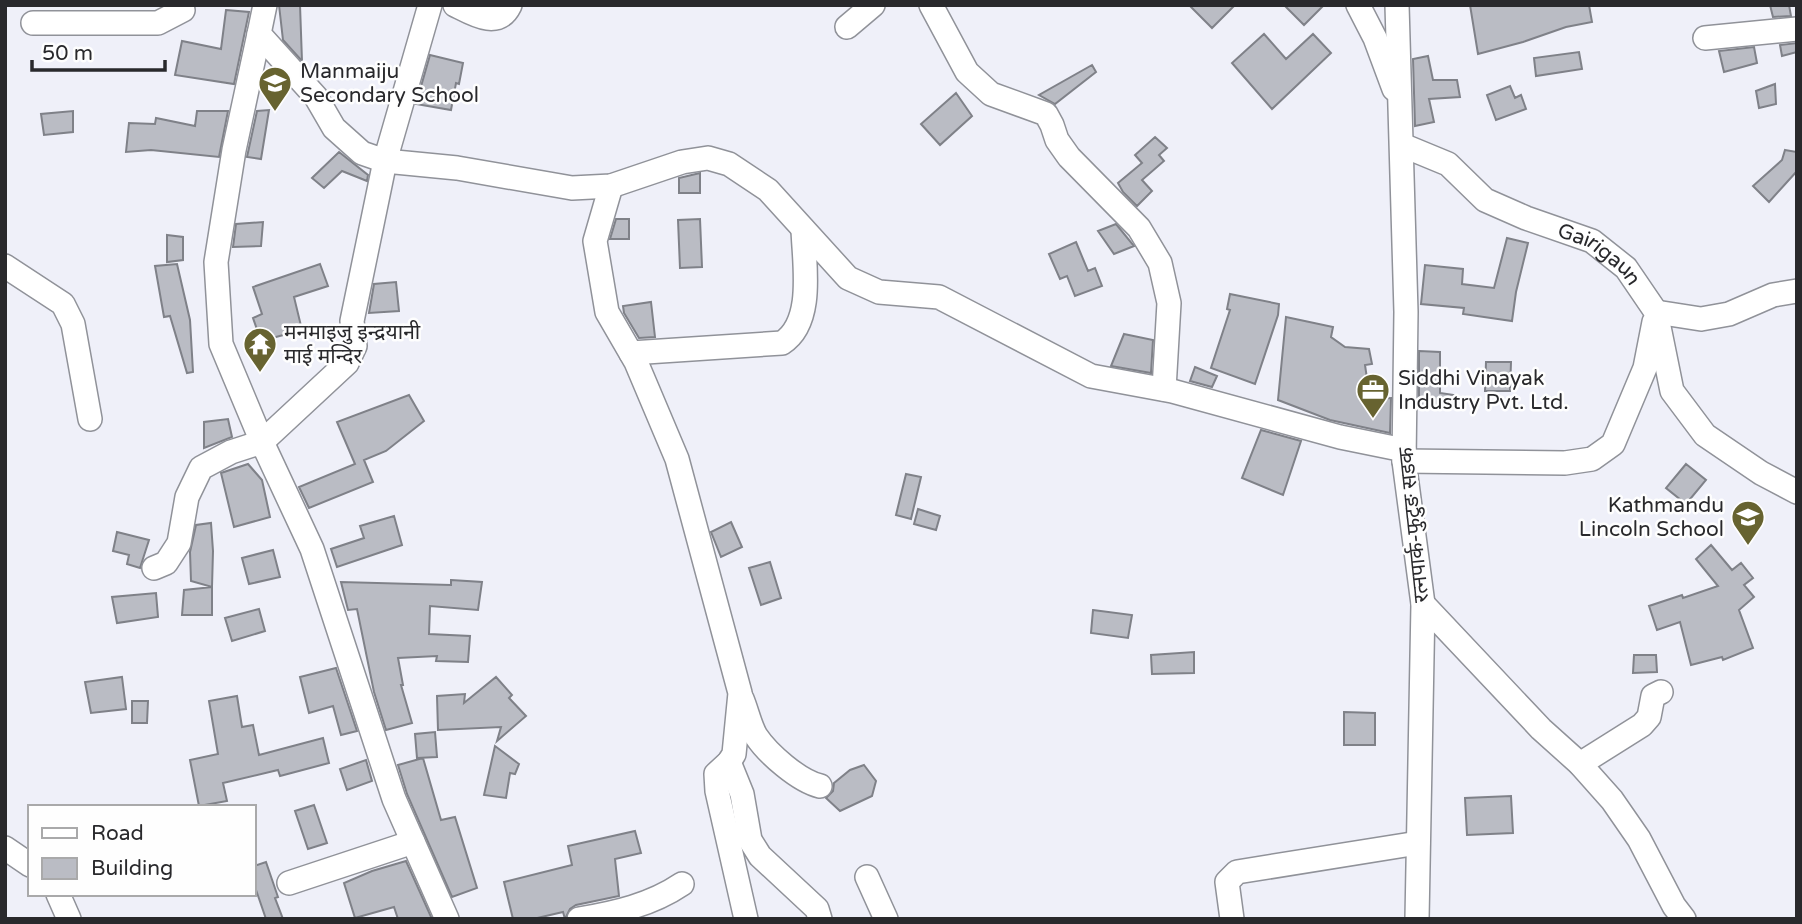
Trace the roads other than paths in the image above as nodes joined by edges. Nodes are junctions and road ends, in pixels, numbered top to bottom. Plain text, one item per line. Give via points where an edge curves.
1 (265, 5) edge
2 (430, 5) edge
3 (455, 5) edge
4 (510, 5) edge
5 (873, 5) edge
6 (932, 5) edge
7 (1357, 5) edge
8 (1397, 5) edge
9 (183, 10) dead end
10 (113, 14) edge
11 (33, 23) dead end
12 (847, 27) dead end
13 (1797, 29) edge
14 (259, 34) junction
15 (1705, 38) dead end
16 (1401, 108) junction
17 (1402, 145) junction
18 (385, 161) junction
19 (611, 186) junction
20 (803, 229) junction
21 (5, 266) edge
22 (1797, 291) edge
23 (1656, 312) junction
24 (631, 353) junction
25 (1164, 389) junction
26 (90, 419) dead end
27 (262, 442) junction
28 (1404, 456) junction
29 (1797, 492) edge
30 (154, 568) dead end
31 (1423, 604) junction
32 (1661, 692) dead end
33 (740, 693) junction
34 (729, 762) junction
35 (1580, 764) junction
36 (820, 786) dead end
37 (413, 842) junction
38 (1418, 843) junction
39 (5, 849) edge
40 (28, 863) edge
41 (867, 877) dead end
42 (289, 883) dead end
43 (682, 884) dead end
44 (59, 896) edge
45 (69, 919) edge
46 (447, 919) edge
47 (579, 919) edge
48 (746, 919) edge
49 (820, 919) edge
50 (886, 919) edge
51 (1232, 919) edge
52 (1417, 919) edge
53 (1684, 919) edge

1 - 14 street
2 - 18 street
3 - 4 street via 492,19
5 - 12 street
6 - 25 street via 967,72 991,94 1046,114 1069,157 1139,228 1160,263 1169,303
7 - 16 street via 1375,38
8 - 16 street, रत्नपार्क-फुटुङ सडक
9 - 10 street via 158,23
10 - 11 street
13 - 15 street
14 - 18 street via 316,97 334,128 362,153
14 - 27 street via 216,262 221,344
16 - 17 street, रत्नपार्क-फुटुङ सडक
17 - 23 street, Gairigaun via 1448,164 1485,200 1592,241 1626,268
17 - 28 street, रत्नपार्क-फुटुङ सडक
18 - 19 street via 572,188
18 - 27 street via 352,321 355,345 346,363
19 - 20 street via 708,158 729,164 768,190
19 - 24 street via 595,241 607,312
20 - 24 street via 804,310 792,337 782,343
20 - 25 street via 848,278 879,292 939,297 1091,376
21 - 26 street via 63,304 73,324
22 - 23 street, Gairigaun via 1701,319
23 - 28 street via 1645,368 1613,444 1592,459 1565,463
23 - 29 street via 1672,391 1705,435
24 - 33 street via 677,460
25 - 28 street
27 - 30 street via 201,467 187,497 179,543 166,563
27 - 37 street via 312,549 394,799
28 - 31 street, रत्नपार्क-फुटुङ सडक
31 - 35 street
31 - 38 street, रत्नपार्क-फुटुङ सडक
32 - 35 street via 1653,696 1643,725
33 - 34 street via 734,754
33 - 36 street via 756,736 788,769
34 - 48 street via 716,774 717,791
34 - 49 street via 742,794 750,840 760,856 817,909
35 - 53 street via 1639,839
37 - 42 street
37 - 46 street
38 - 51 street via 1237,872 1227,881
38 - 52 street, रत्नपार्क-फुटुङ सडक
39 - 40 street
41 - 50 street
43 - 47 street via 612,914
44 - 45 street

